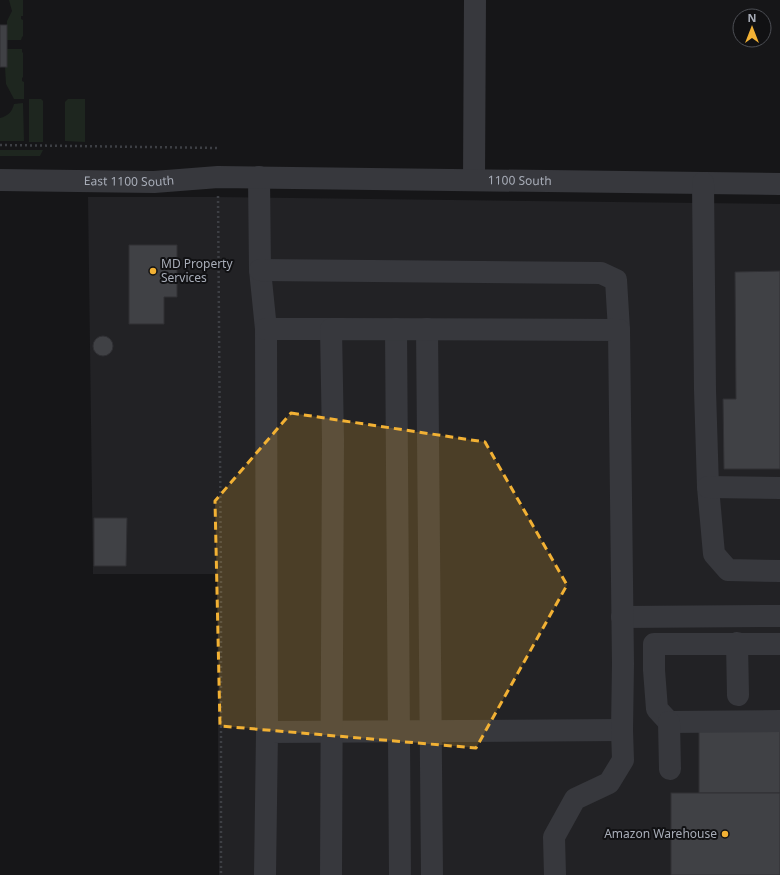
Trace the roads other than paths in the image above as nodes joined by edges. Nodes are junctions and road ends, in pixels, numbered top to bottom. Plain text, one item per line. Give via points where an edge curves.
1 (475, 0) edge
2 (259, 177) junction
3 (474, 179) junction
4 (0, 180) edge
5 (703, 183) junction
6 (780, 184) edge
7 (260, 270) junction
8 (396, 328) junction
9 (266, 329) junction
10 (331, 329) junction
11 (428, 329) junction
12 (619, 330) junction
13 (708, 487) junction
14 (780, 488) edge
15 (780, 571) edge
16 (622, 616) junction
17 (780, 616) edge
18 (737, 643) junction
19 (780, 644) edge
20 (738, 695) dead end
21 (780, 721) edge
22 (668, 722) junction
23 (431, 730) junction
24 (622, 730) junction
25 (398, 731) junction
26 (267, 732) junction
27 (331, 732) junction
28 (670, 769) dead end
29 (265, 875) edge
30 (332, 875) edge
31 (400, 875) edge
32 (432, 875) edge
33 (555, 875) edge

1 - 3 street
2 - 3 street, 1100 South
2 - 4 street, East 1100 South via 154,182
2 - 7 street
3 - 5 street, 1100 South
5 - 6 street, 1100 South
5 - 13 street
7 - 9 street
7 - 12 street via 601,273 616,280
8 - 10 street
8 - 11 street
8 - 25 street
9 - 10 street
9 - 26 street
10 - 27 street
11 - 12 street
11 - 23 street
12 - 16 street
13 - 14 street
13 - 15 street via 714,554 728,570
16 - 17 street
16 - 24 street
18 - 19 street
18 - 20 street
18 - 22 street via 654,644 657,709
21 - 22 street
22 - 28 street
23 - 24 street
23 - 25 street
23 - 32 street
24 - 33 street via 623,760 609,783 575,799 554,837
25 - 27 street
25 - 31 street
26 - 27 street
26 - 29 street
27 - 30 street

